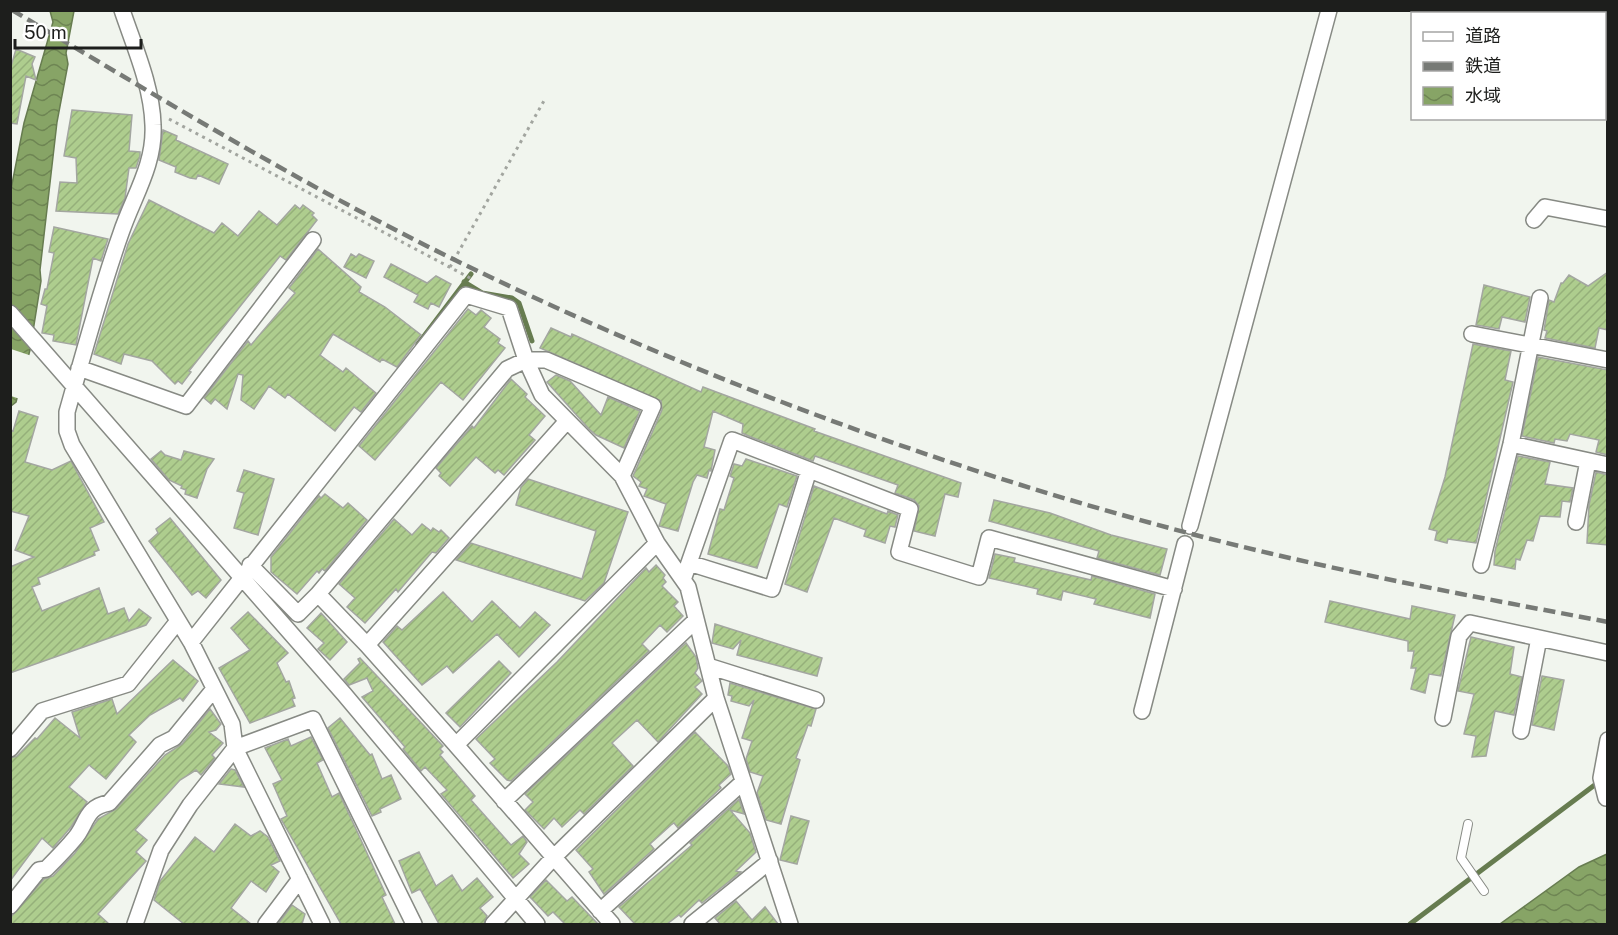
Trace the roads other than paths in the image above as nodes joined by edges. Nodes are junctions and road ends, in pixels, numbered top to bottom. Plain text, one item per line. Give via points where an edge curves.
1 (122, 10) edge
2 (1329, 10) edge
3 (1608, 219) edge
4 (1534, 220) dead end
5 (313, 240) dead end
6 (1540, 298) dead end
7 (10, 313) edge
8 (1472, 334) dead end
9 (1531, 344) junction
10 (526, 360) junction
11 (1608, 360) edge
12 (79, 368) junction
13 (74, 388) junction
14 (567, 420) junction
15 (1510, 444) junction
16 (1588, 461) junction
17 (1608, 465) edge
18 (809, 470) junction
19 (622, 476) junction
20 (1576, 522) dead end
21 (1190, 526) dead end
22 (657, 543) junction
23 (1185, 544) dead end
24 (689, 563) junction
25 (1481, 565) dead end
26 (246, 570) junction
27 (683, 580) junction
28 (1174, 589) junction
29 (318, 594) junction
30 (696, 620) junction
31 (178, 621) junction
32 (1539, 638) junction
33 (191, 642) junction
34 (367, 645) junction
35 (1608, 653) edge
36 (708, 666) junction
37 (214, 689) junction
38 (716, 698) junction
39 (816, 700) dead end
40 (1142, 711) dead end
41 (1443, 718) dead end
42 (1521, 731) dead end
43 (1608, 740) edge
44 (456, 745) junction
45 (236, 748) junction
46 (10, 749) edge
47 (743, 782) junction
48 (1606, 798) edge
49 (504, 801) junction
50 (1468, 824) dead end
51 (553, 858) junction
52 (770, 861) junction
53 (300, 879) junction
54 (1484, 891) dead end
55 (515, 898) junction
56 (10, 906) edge
57 (600, 911) junction
58 (135, 924) edge
59 (266, 924) edge
60 (322, 924) edge
61 (414, 924) edge
62 (493, 924) edge
63 (537, 924) edge
64 (612, 924) edge
65 (692, 924) edge
66 (790, 924) edge

1 - 12 street via 152,110 153,126 148,166 121,232
2 - 21 street
3 - 4 street via 1545,207
5 - 12 street via 186,406
6 - 9 street
7 - 13 street
8 - 9 street
9 - 11 street
9 - 15 street
10 - 14 street via 542,394
10 - 19 street via 546,360 653,406
10 - 26 street via 509,308 466,295
10 - 29 street via 507,369
12 - 13 street
13 - 26 street
13 - 31 street via 67,412 72,445
14 - 19 street
14 - 34 street
15 - 16 street
15 - 25 street
16 - 17 street
16 - 20 street
18 - 24 street via 772,589
18 - 24 street via 732,440
18 - 28 street via 910,509 899,552 979,578 989,538
19 - 22 street
22 - 27 street
22 - 44 street
23 - 28 street
24 - 27 street
26 - 29 street via 298,614
26 - 33 street
26 - 55 street
27 - 30 street
28 - 40 street
29 - 34 street
30 - 36 street
30 - 49 street
31 - 33 street
31 - 46 street via 128,684 42,711
32 - 35 street
32 - 41 street via 1470,623 1459,636
32 - 42 street
33 - 37 street
34 - 44 street
36 - 38 street
36 - 39 street
37 - 45 street via 232,724
37 - 56 street via 174,738 160,745 109,803 98,805 80,826 78,835 46,869 39,870
38 - 47 street
38 - 51 street
43 - 48 street via 1601,778
44 - 49 street
45 - 53 street
45 - 58 street via 190,805 161,850
45 - 61 street via 313,719
47 - 52 street
47 - 57 street
49 - 51 street
50 - 54 lane via 1461,858
51 - 55 street
51 - 57 street
52 - 65 street
52 - 66 street
53 - 59 street
53 - 60 street
55 - 62 street
55 - 63 street
57 - 64 street

